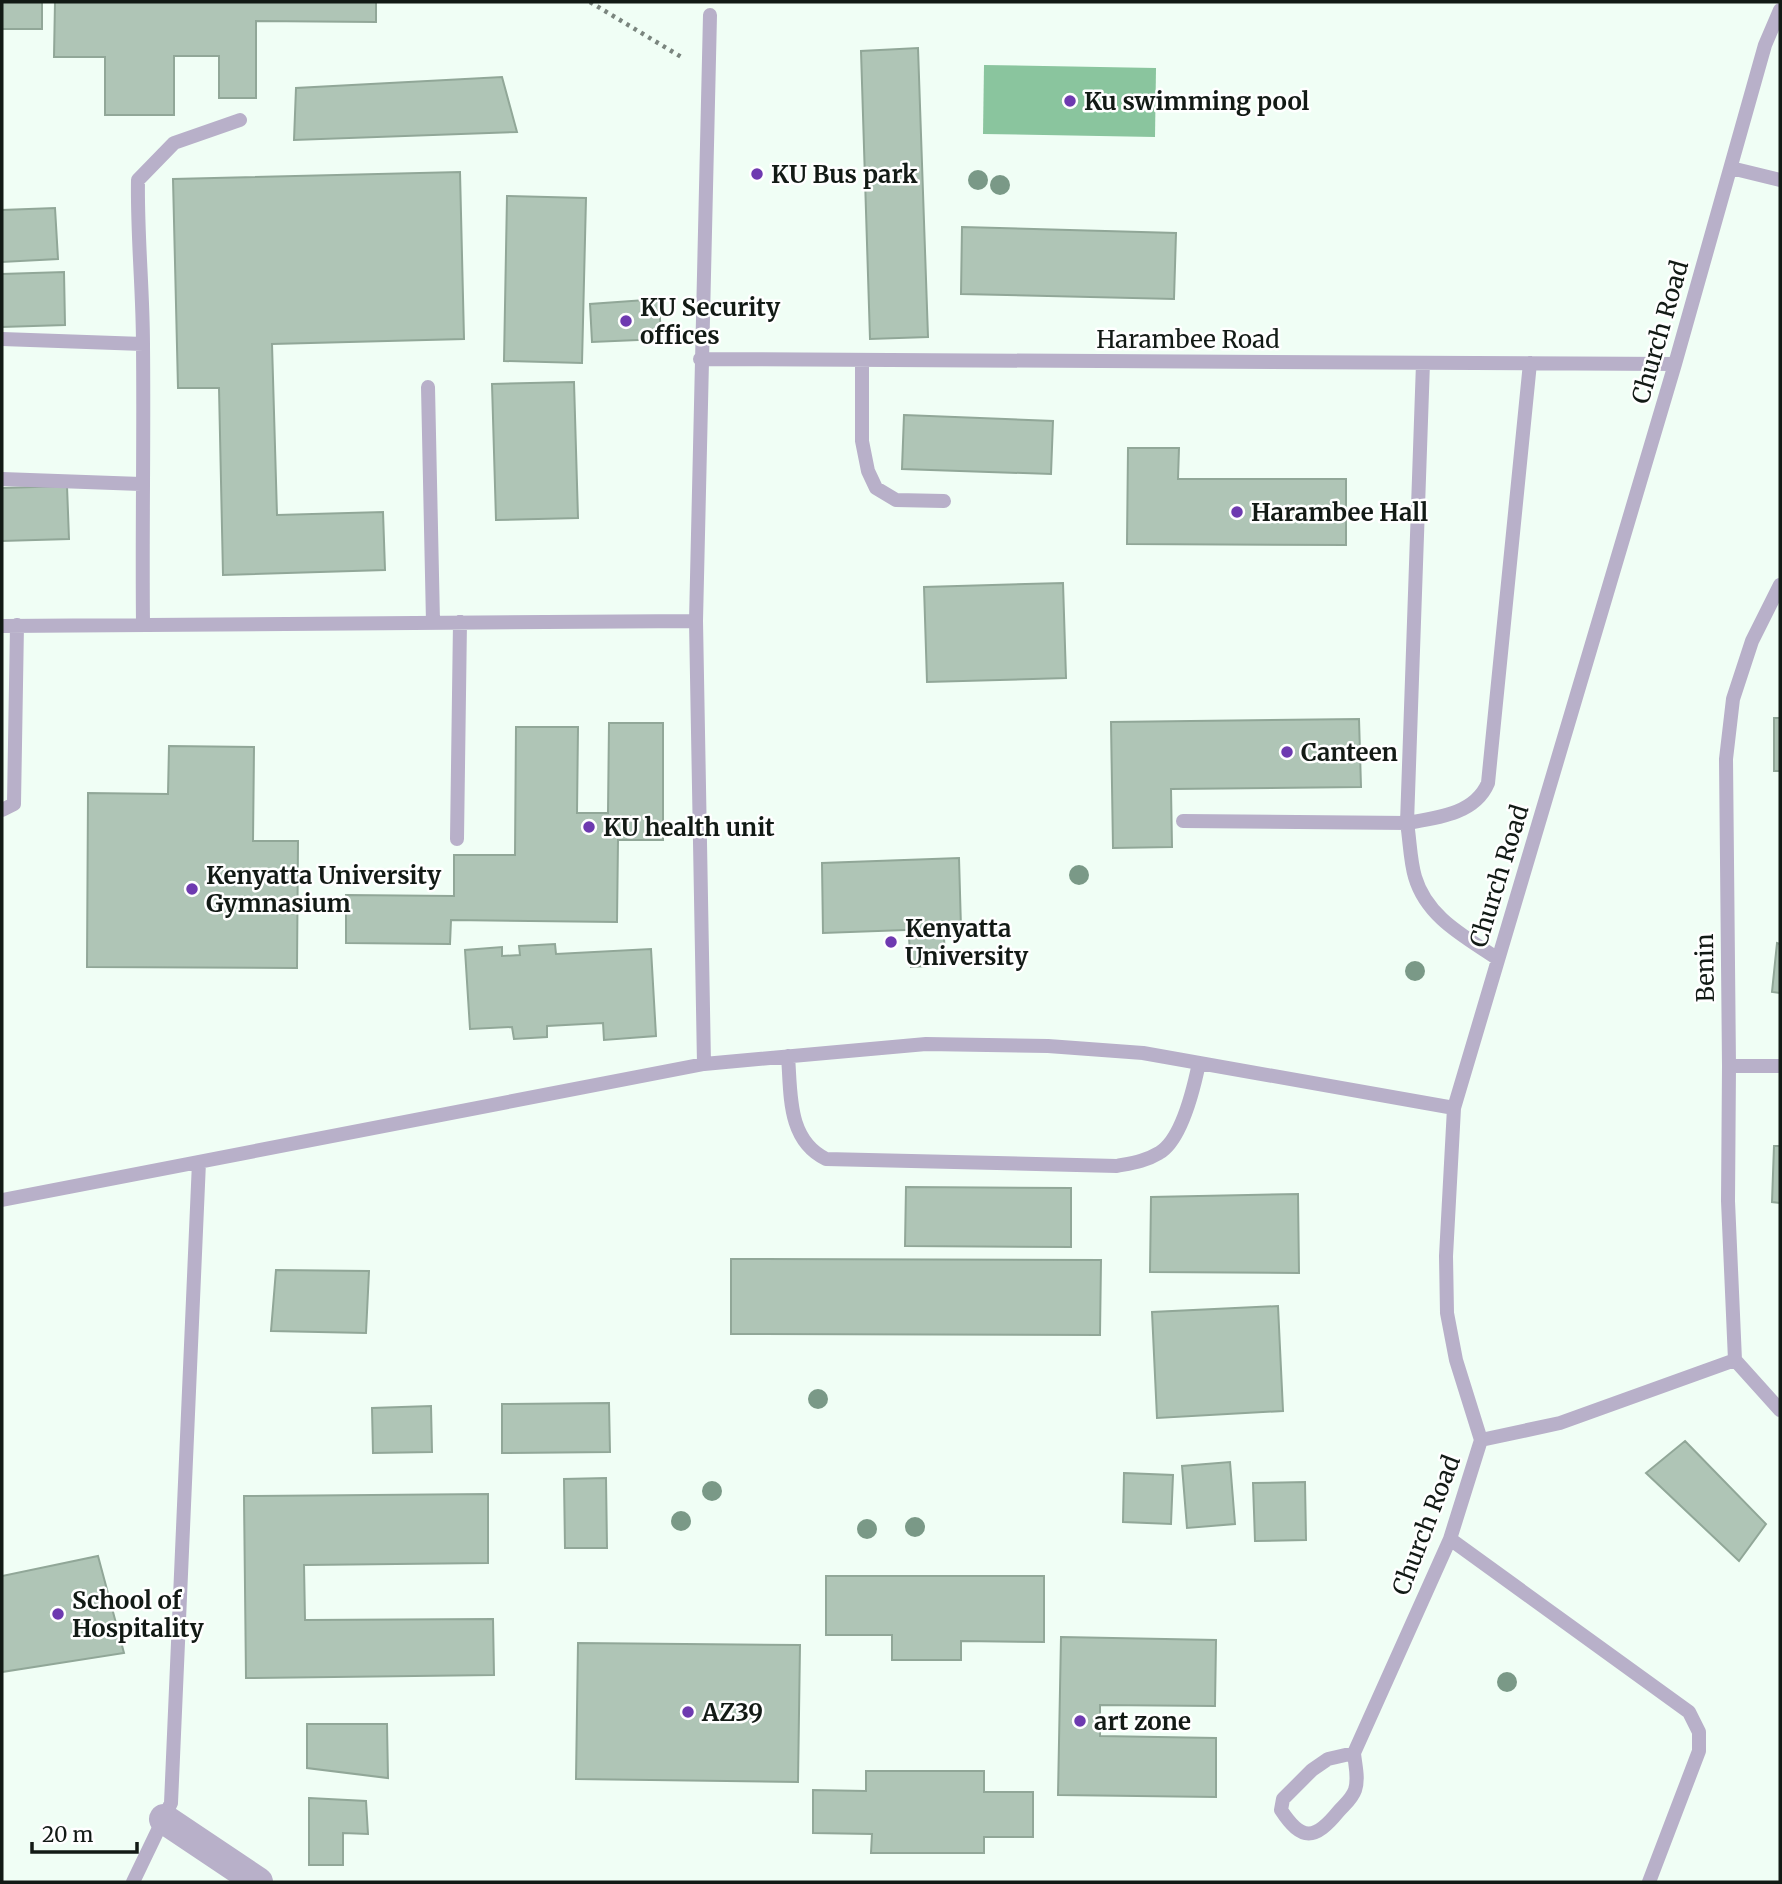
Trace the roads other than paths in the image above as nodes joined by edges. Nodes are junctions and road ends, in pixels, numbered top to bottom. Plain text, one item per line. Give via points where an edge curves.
1 (1780, 10) edge
2 (710, 15) dead end
3 (240, 120) dead end
4 (1731, 168) junction
5 (1780, 180) edge
6 (2, 339) edge
7 (143, 344) junction
8 (700, 359) junction
9 (862, 360) junction
10 (1423, 363) junction
11 (1530, 363) junction
12 (1675, 364) junction
13 (428, 387) dead end
14 (2, 479) edge
15 (141, 484) junction
16 (944, 501) dead end
17 (1780, 585) edge
18 (696, 621) junction
19 (433, 622) junction
20 (460, 622) junction
21 (143, 624) junction
22 (9, 626) edge
23 (2, 810) edge
24 (1183, 821) dead end
25 (1407, 823) junction
26 (457, 839) dead end
27 (1499, 959) junction
28 (788, 1056) junction
29 (1199, 1063) junction
30 (705, 1064) junction
31 (1729, 1066) junction
32 (1780, 1066) edge
33 (1454, 1108) junction
34 (198, 1162) junction
35 (2, 1200) edge
36 (1735, 1360) junction
37 (1780, 1409) edge
38 (1481, 1440) junction
39 (1450, 1539) junction
40 (1354, 1752) junction
41 (164, 1819) junction
42 (133, 1882) edge
43 (258, 1882) edge
44 (1649, 1882) edge

1 - 4 lane, Church Road via 1765,46
2 - 8 lane
3 - 7 lane via 174,143 138,180
4 - 5 lane
4 - 12 lane, Church Road
6 - 7 lane
7 - 15 lane
8 - 9 lane, Harambee Road
8 - 18 lane
9 - 10 lane, Harambee Road
9 - 16 lane via 862,441 876,488 896,500
10 - 11 lane, Harambee Road
10 - 25 lane
11 - 12 lane, Harambee Road
11 - 25 lane via 1489,783 1475,803 1461,810
12 - 27 lane, Church Road
13 - 19 lane
14 - 15 lane
15 - 21 lane
17 - 31 lane, Benin via 1752,641 1734,699 1726,759
18 - 20 lane
18 - 30 lane
19 - 20 lane
19 - 21 lane
20 - 26 lane
21 - 22 lane
22 - 23 lane via 14,804
24 - 25 lane
25 - 27 lane via 1415,877 1427,902 1448,926
27 - 33 lane, Church Road
28 - 29 lane via 940,1044 1048,1046 1143,1053
28 - 29 lane via 792,1111 799,1133 813,1152 826,1158 1117,1166 1163,1152 1183,1121
28 - 30 lane
29 - 33 lane
30 - 34 lane
31 - 32 lane
31 - 36 lane, Benin via 1728,1201
33 - 38 lane, Church Road via 1447,1313
34 - 35 lane
34 - 41 lane via 172,1803
36 - 37 lane
36 - 38 lane via 1560,1423
38 - 39 lane, Church Road
39 - 40 lane, Church Road
39 - 44 lane via 1689,1712 1699,1732 1699,1751
40 - 40 lane, Church Road via 1354,1794 1323,1830 1306,1834 1293,1828 1281,1810 1283,1799 1328,1759
41 - 42 lane
41 - 43 street

